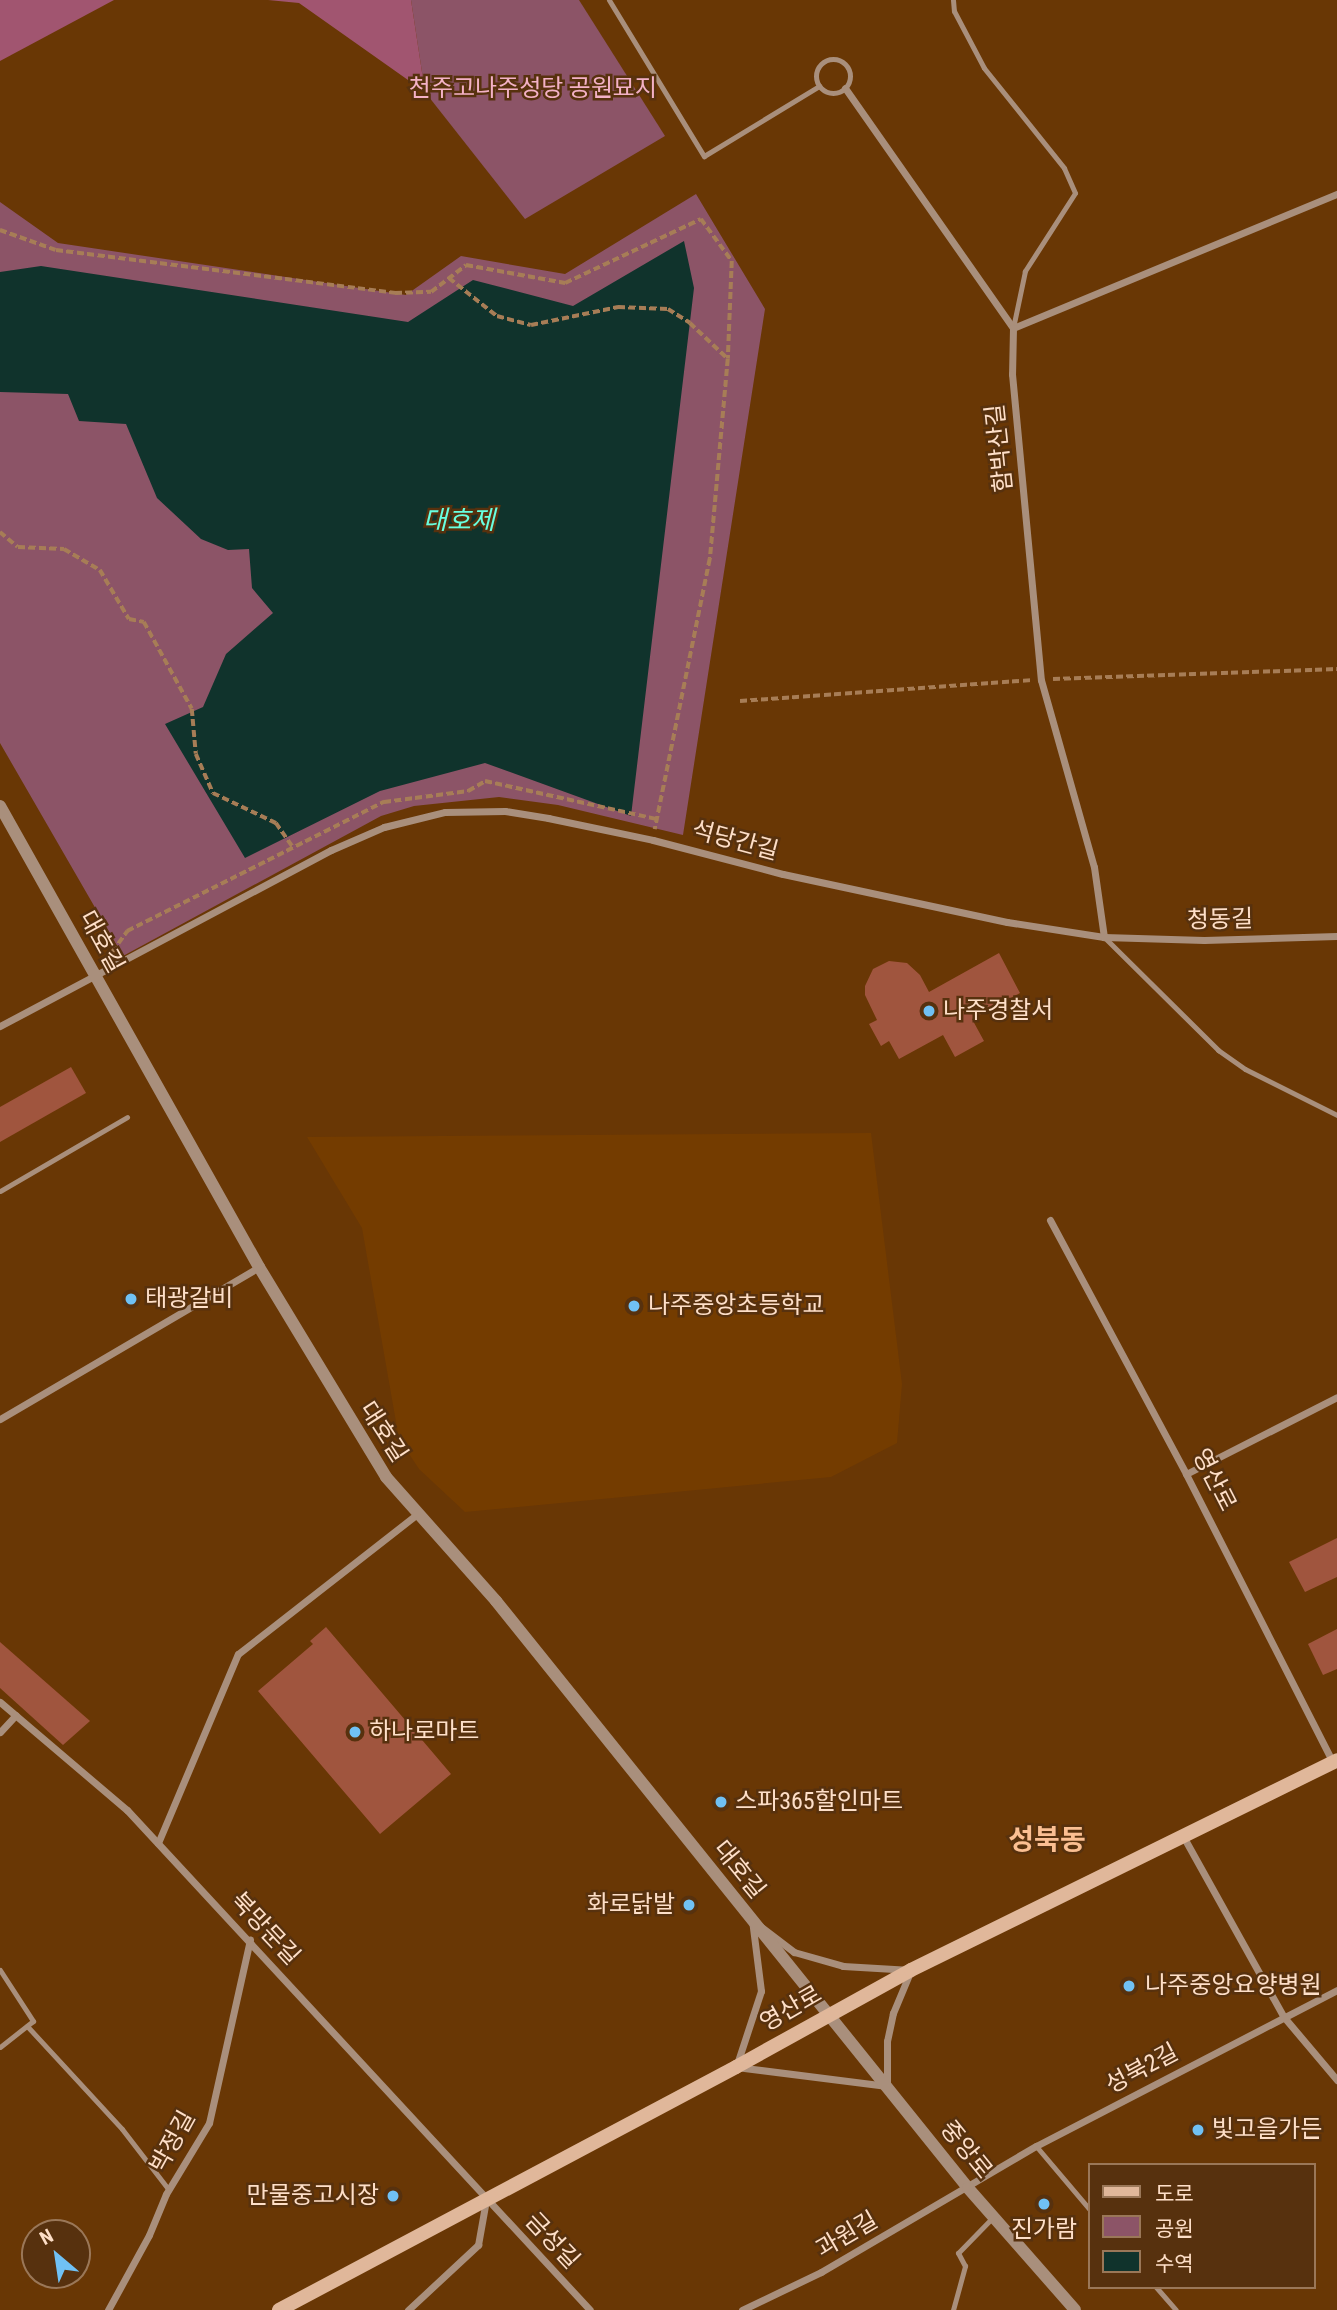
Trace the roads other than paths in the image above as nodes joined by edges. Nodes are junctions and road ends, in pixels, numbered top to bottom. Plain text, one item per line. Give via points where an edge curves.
1 (609, 0) edge
2 (953, 0) edge
3 (819, 86) junction
4 (845, 88) junction
5 (1337, 194) edge
6 (1013, 328) junction
7 (0, 806) edge
8 (1337, 936) edge
9 (1104, 937) junction
10 (96, 976) junction
11 (0, 1026) edge
12 (1337, 1115) edge
13 (127, 1116) dead end
14 (0, 1191) edge
15 (1050, 1220) dead end
16 (259, 1266) junction
17 (1337, 1397) edge
18 (0, 1419) edge
19 (1186, 1474) junction
20 (417, 1514) junction
21 (0, 1702) edge
22 (16, 1715) junction
23 (0, 1732) edge
24 (1335, 1761) edge
25 (1183, 1835) junction
26 (158, 1843) junction
27 (752, 1920) junction
28 (250, 1940) junction
29 (0, 1970) edge
30 (911, 1970) junction
31 (1337, 1990) edge
32 (828, 2014) junction
33 (1283, 2016) junction
34 (27, 2026) junction
35 (0, 2047) edge
36 (736, 2067) junction
37 (1337, 2080) edge
38 (887, 2086) junction
39 (1037, 2146) junction
40 (968, 2188) junction
41 (169, 2189) junction
42 (486, 2199) junction
43 (1088, 2208) edge
44 (993, 2217) junction
45 (1158, 2289) edge
46 (108, 2310) edge
47 (279, 2310) edge
48 (408, 2310) edge
49 (590, 2310) edge
50 (742, 2310) edge
51 (953, 2310) edge
52 (1075, 2310) edge
53 (1175, 2310) edge

1 - 3 lane via 704,156
2 - 6 lane, 함박산길 via 954,11 984,68 1064,168 1075,194 1025,271
3 - 4 lane via 834,93
3 - 4 lane via 817,69 824,60 835,58 845,63 850,73
4 - 6 street
5 - 6 street
6 - 9 street, 함박산길 via 1012,374 1041,680 1094,867
7 - 10 street, 대호길
8 - 9 street, 청동길
9 - 10 street, 석당간길 via 1007,922 783,874 653,840 505,811 445,812 412,818 331,850
9 - 12 lane via 1218,1050 1245,1069
10 - 11 street, 석당간길
10 - 16 street, 대호길
13 - 14 lane
15 - 19 street, 영산로
16 - 18 street
16 - 20 street, 대호길 via 386,1477
17 - 19 street
19 - 24 street, 영산로
20 - 26 street via 238,1654
20 - 27 street, 대호길 via 495,1601
21 - 22 street, 북망문길
22 - 23 street
22 - 26 street, 북망문길 via 127,1810
24 - 25 main road, 영산로
25 - 30 main road, 영산로
25 - 33 street
26 - 28 street, 북망문길
27 - 30 street via 794,1952 844,1966
27 - 32 street, 대호길
27 - 36 street via 761,1991
28 - 41 street, 박정길 via 209,2123
28 - 42 street, 북망문길
29 - 34 lane via 33,2021
30 - 32 main road, 영산로
30 - 38 street via 887,2041
31 - 33 street, 성북2길
32 - 36 main road, 영산로
32 - 38 street, 중앙로
33 - 37 street
33 - 39 street, 성북2길
34 - 35 lane
34 - 41 lane via 122,2129
36 - 38 street
36 - 42 main road, 영산로
38 - 40 street, 중앙로
39 - 40 street, 성북2길
39 - 43 lane
40 - 44 street, 중앙로
40 - 50 street, 과원길 via 821,2272
41 - 46 street, 박정길
42 - 47 main road, 영산로
42 - 48 street via 478,2245
42 - 49 street, 금성길
44 - 51 lane via 958,2253 965,2266
44 - 52 street, 중앙로
45 - 53 lane

